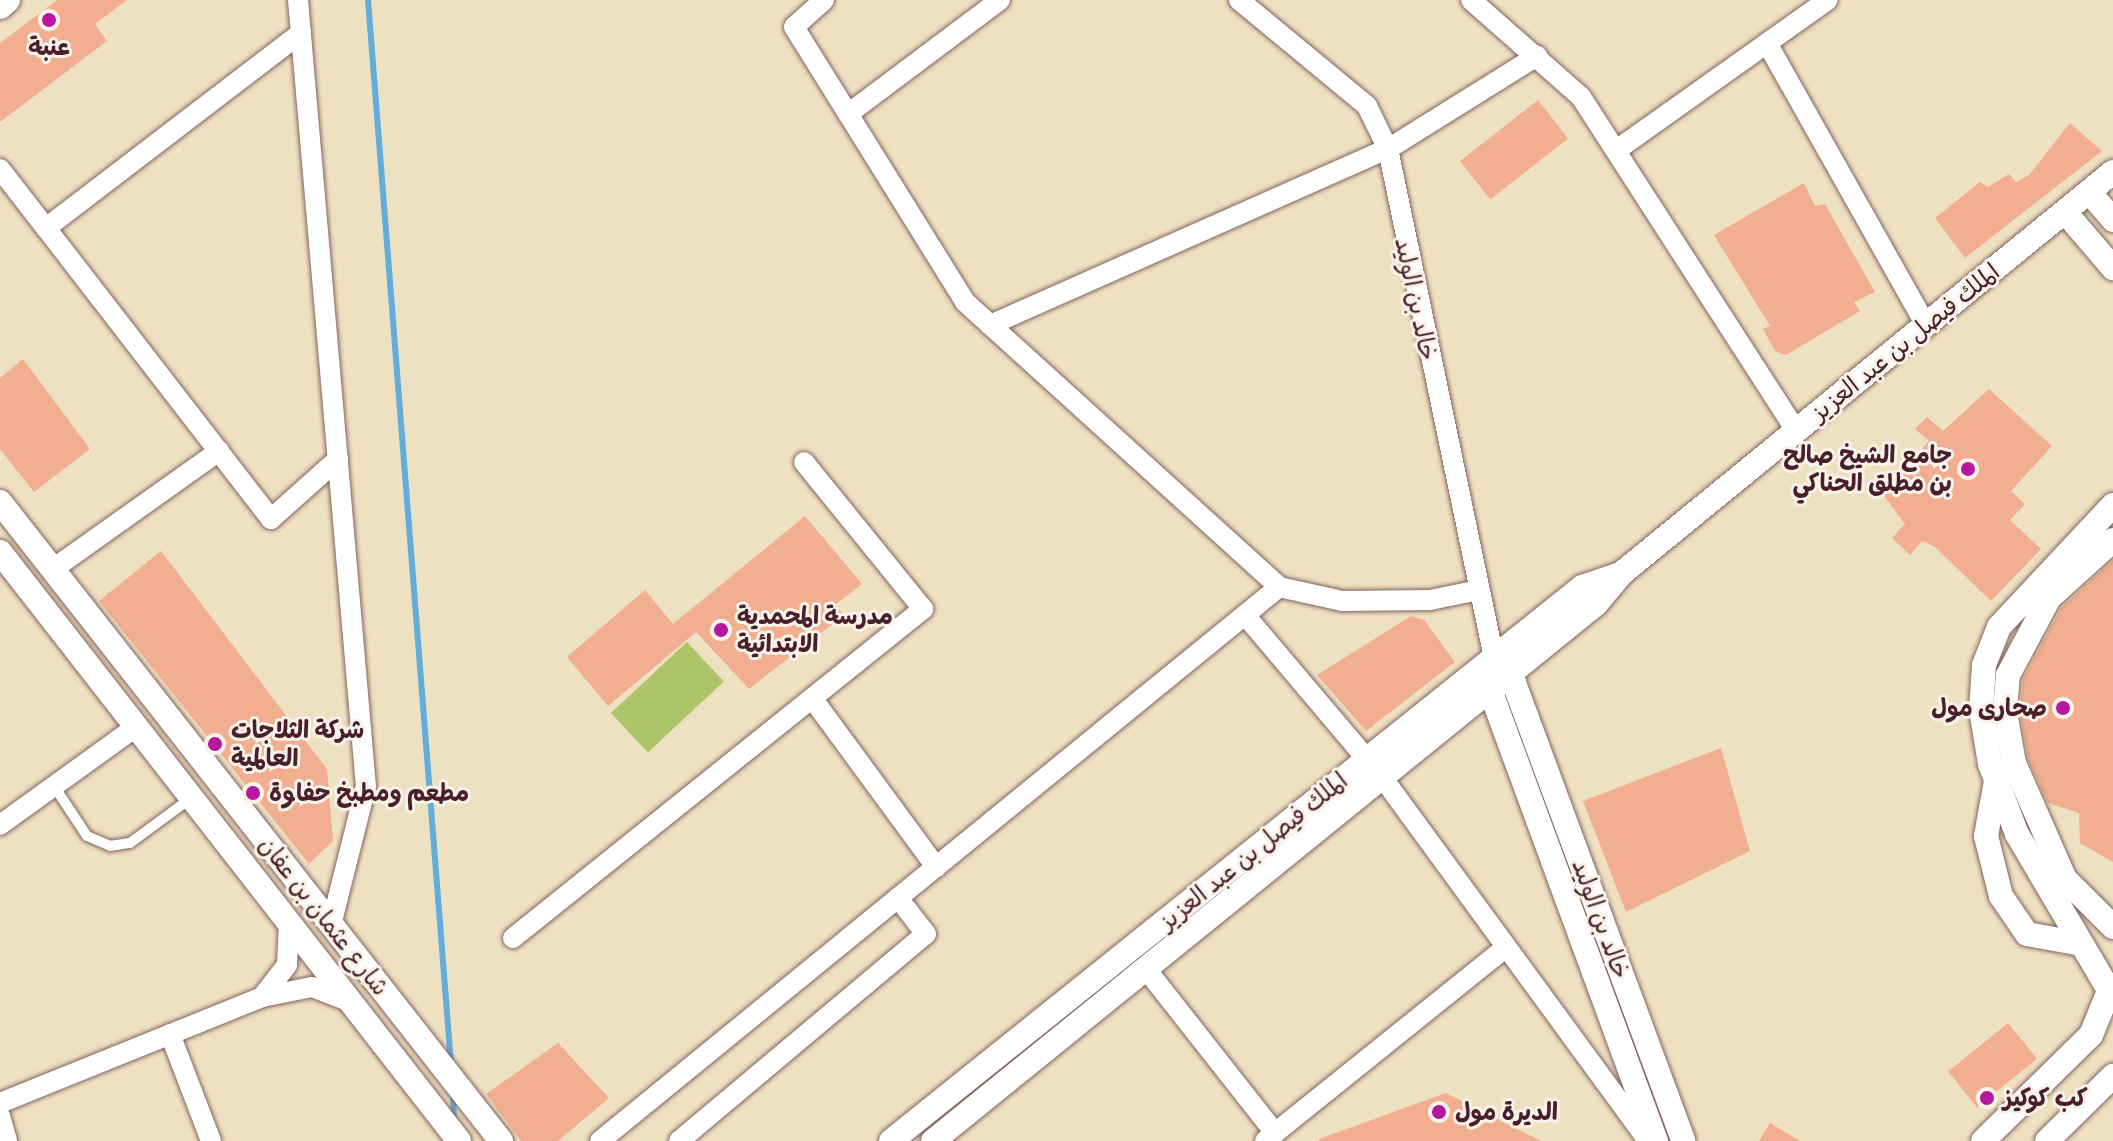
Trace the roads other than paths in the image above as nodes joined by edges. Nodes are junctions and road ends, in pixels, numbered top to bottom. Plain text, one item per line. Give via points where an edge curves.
1 (7, 0) edge
2 (298, 0) edge
3 (824, 0) edge
4 (1000, 0) edge
5 (1239, 0) edge
6 (1471, 0) edge
7 (1828, 0) edge
8 (0, 6) edge
9 (301, 33) junction
10 (1767, 43) junction
11 (1537, 56) junction
12 (848, 114) junction
13 (1388, 149) junction
14 (1618, 149) junction
15 (0, 169) edge
16 (2113, 172) edge
17 (2089, 192) junction
18 (2065, 212) junction
19 (2113, 220) edge
20 (46, 228) junction
21 (2113, 268) edge
22 (990, 325) junction
23 (1926, 325) junction
24 (1796, 431) junction
25 (219, 451) junction
26 (338, 459) junction
27 (804, 462) dead end
28 (0, 502) edge
29 (2113, 505) edge
30 (2113, 540) edge
31 (0, 552) edge
32 (53, 569) junction
33 (1279, 587) junction
34 (1479, 590) junction
35 (1245, 615) junction
36 (1498, 673) junction
37 (812, 698) junction
38 (136, 727) junction
39 (1375, 768) junction
40 (1996, 781) junction
41 (54, 786) junction
42 (191, 798) junction
43 (0, 825) edge
44 (936, 867) junction
45 (898, 898) junction
46 (289, 923) junction
47 (331, 925) junction
48 (2113, 927) edge
49 (513, 938) dead end
50 (2076, 943) junction
51 (1505, 948) junction
52 (1146, 969) junction
53 (2112, 986) edge
54 (262, 997) junction
55 (351, 1002) junction
56 (170, 1034) junction
57 (2113, 1076) edge
58 (0, 1103) edge
59 (0, 1116) edge
60 (1279, 1136) edge
61 (2050, 1139) edge
62 (7, 1141) edge
63 (211, 1141) edge
64 (459, 1141) edge
65 (501, 1141) edge
66 (600, 1141) edge
67 (679, 1141) edge
68 (891, 1141) edge
69 (933, 1141) edge
70 (1648, 1141) edge
71 (1656, 1141) edge
72 (1683, 1141) edge
73 (1983, 1141) edge

1 - 8 main road
2 - 9 street
3 - 12 street via 794,27
4 - 12 street
5 - 13 street, خالد بن الوليد via 1367,106
6 - 11 street
7 - 10 street
9 - 20 street
9 - 26 street
10 - 14 street
10 - 23 street
11 - 13 street
11 - 14 street via 1581,97
12 - 22 street via 965,302
13 - 22 street
13 - 34 street, خالد بن الوليد
14 - 24 street
15 - 20 street
16 - 17 street, الملك فيصل بن عبد العزيز
17 - 18 street, الملك فيصل بن عبد العزيز
17 - 19 street
18 - 21 street
18 - 23 street, الملك فيصل بن عبد العزيز
20 - 25 street
22 - 33 street
23 - 24 street, الملك فيصل بن عبد العزيز
24 - 36 street, الملك فيصل بن عبد العزيز via 1622,573 1596,604
25 - 26 street via 271,519
25 - 32 street
26 - 47 street via 366,786
27 - 37 street via 923,609
28 - 32 street, شارع عثمان بن عفان
29 - 40 street via 1999,627 1984,665 1981,710
30 - 48 street via 2049,598 2008,675 2005,712 2014,763 2065,879
31 - 38 street, شارع عثمان بن عفان
32 - 47 street, شارع عثمان بن عفان
33 - 34 street via 1342,601 1430,600
33 - 35 street
34 - 36 street, خالد بن الوليد
35 - 39 street
35 - 44 street
36 - 39 street, الملك فيصل بن عبد العزيز
36 - 71 street, خالد بن الوليد
36 - 72 street, خالد بن الوليد
37 - 44 street
37 - 49 street
38 - 41 street
38 - 42 street, شارع عثمان بن عفان
39 - 51 street
39 - 52 street, الملك فيصل بن عبد العزيز
39 - 68 street, الملك فيصل بن عبد العزيز
40 - 50 street
40 - 50 street via 1986,836 2001,896 2027,934
41 - 42 lane via 87,836 110,846 130,843
41 - 43 street
42 - 46 street, شارع عثمان بن عفان
44 - 45 street
45 - 66 street
45 - 67 street via 926,934
46 - 54 street via 287,965
46 - 55 street, شارع عثمان بن عفان
47 - 65 street, شارع عثمان بن عفان
50 - 53 street
51 - 60 street
51 - 70 street
52 - 60 street
52 - 69 street, الملك فيصل بن عبد العزيز
53 - 73 street via 2091,1035
54 - 55 street via 312,987
54 - 56 street
55 - 64 street, شارع عثمان بن عفان
56 - 58 street
56 - 63 street
57 - 61 street
59 - 62 street

